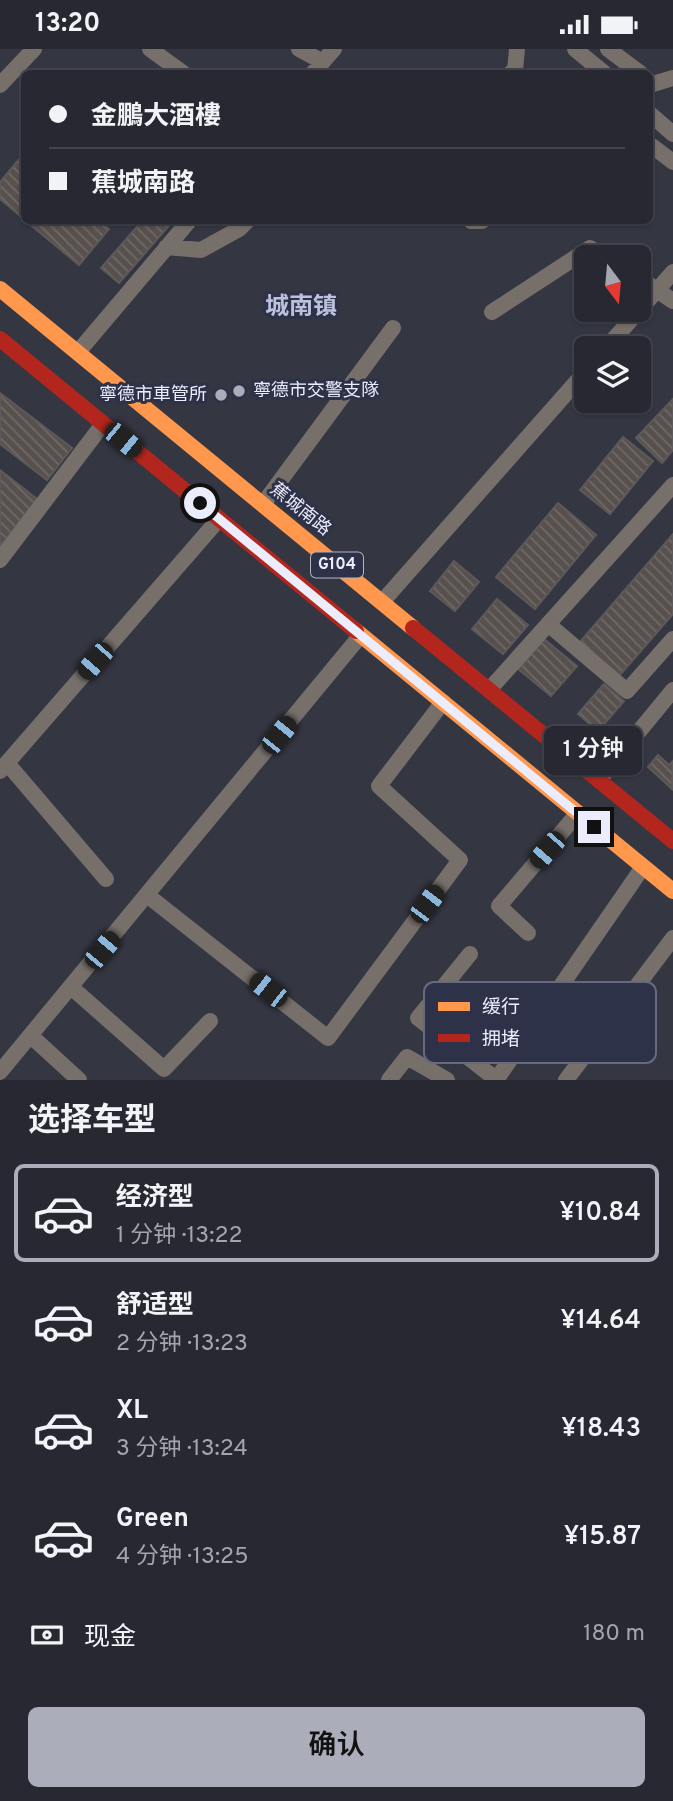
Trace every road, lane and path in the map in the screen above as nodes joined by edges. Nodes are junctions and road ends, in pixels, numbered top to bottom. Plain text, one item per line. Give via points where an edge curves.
1 (34, 49) edge
2 (299, 49) edge
3 (334, 49) edge
4 (517, 49) edge
5 (575, 49) edge
6 (608, 49) edge
7 (157, 50) edge
8 (318, 68) edge
9 (180, 70) edge
10 (514, 70) edge
11 (600, 70) edge
12 (636, 70) edge
13 (673, 78) edge
14 (653, 84) edge
15 (0, 85) edge
16 (653, 116) edge
17 (673, 134) edge
18 (653, 147) edge
19 (673, 162) edge
20 (186, 224) edge
21 (244, 224) edge
22 (166, 247) junction
23 (574, 258) edge
24 (673, 272) edge
25 (651, 286) edge
26 (0, 289) edge
27 (658, 290) junction
28 (673, 301) edge
29 (492, 312) dead end
30 (393, 328) dead end
31 (617, 336) edge
32 (0, 339) edge
33 (78, 352) junction
34 (574, 385) edge
35 (103, 424) junction
36 (673, 485) edge
37 (263, 504) junction
38 (219, 519) junction
39 (0, 560) edge
40 (382, 602) junction
41 (548, 624) junction
42 (361, 635) junction
43 (673, 639) edge
44 (489, 690) junction
45 (673, 690) edge
46 (443, 702) junction
47 (4, 767) edge
48 (599, 780) junction
49 (578, 813) junction
50 (672, 838) edge
51 (643, 867) junction
52 (106, 879) dead end
53 (673, 891) edge
54 (147, 895) junction
55 (528, 933) dead end
56 (673, 938) edge
57 (470, 954) dead end
58 (447, 982) edge
59 (564, 982) edge
60 (640, 982) edge
61 (71, 987) junction
62 (210, 1021) dead end
63 (31, 1036) junction
64 (475, 1063) edge
65 (508, 1063) edge
66 (579, 1063) edge
67 (0, 1072) edge
68 (71, 1077) edge
69 (389, 1080) edge
70 (447, 1080) edge
71 (496, 1080) edge
72 (566, 1080) edge

1 - 15 street
2 - 8 street
3 - 8 street
4 - 10 street
5 - 11 street
6 - 12 street
7 - 9 street
13 - 14 street
16 - 17 street
18 - 19 street
20 - 22 street
21 - 22 street via 201,250
22 - 33 street
23 - 29 street
24 - 27 street
25 - 27 street
26 - 33 highway, 蕉城南路 / G104
27 - 28 street
27 - 31 street
30 - 37 street
32 - 35 highway, G104
33 - 37 highway, 蕉城南路 / G104
34 - 40 street
35 - 38 highway, G104
35 - 39 street
36 - 41 street
37 - 40 highway, 蕉城南路 / G104
38 - 42 highway, G104
38 - 47 street
40 - 44 highway, 蕉城南路 / G104
41 - 43 street via 627,691
41 - 44 street
42 - 46 highway, G104
42 - 54 street
44 - 48 highway, 蕉城南路 / G104
45 - 48 street
46 - 49 highway, G104
46 - 54 street via 379,786 460,860 328,1038
47 - 52 street
48 - 50 highway, 蕉城南路 / G104
49 - 51 highway, G104
49 - 55 street via 499,906
51 - 53 highway, G104
51 - 59 street
54 - 61 street
56 - 60 street
57 - 58 street
61 - 62 street via 164,1069
61 - 63 street
63 - 67 street
63 - 68 street
64 - 71 street
65 - 71 street
66 - 72 street
69 - 70 street via 407,1057

